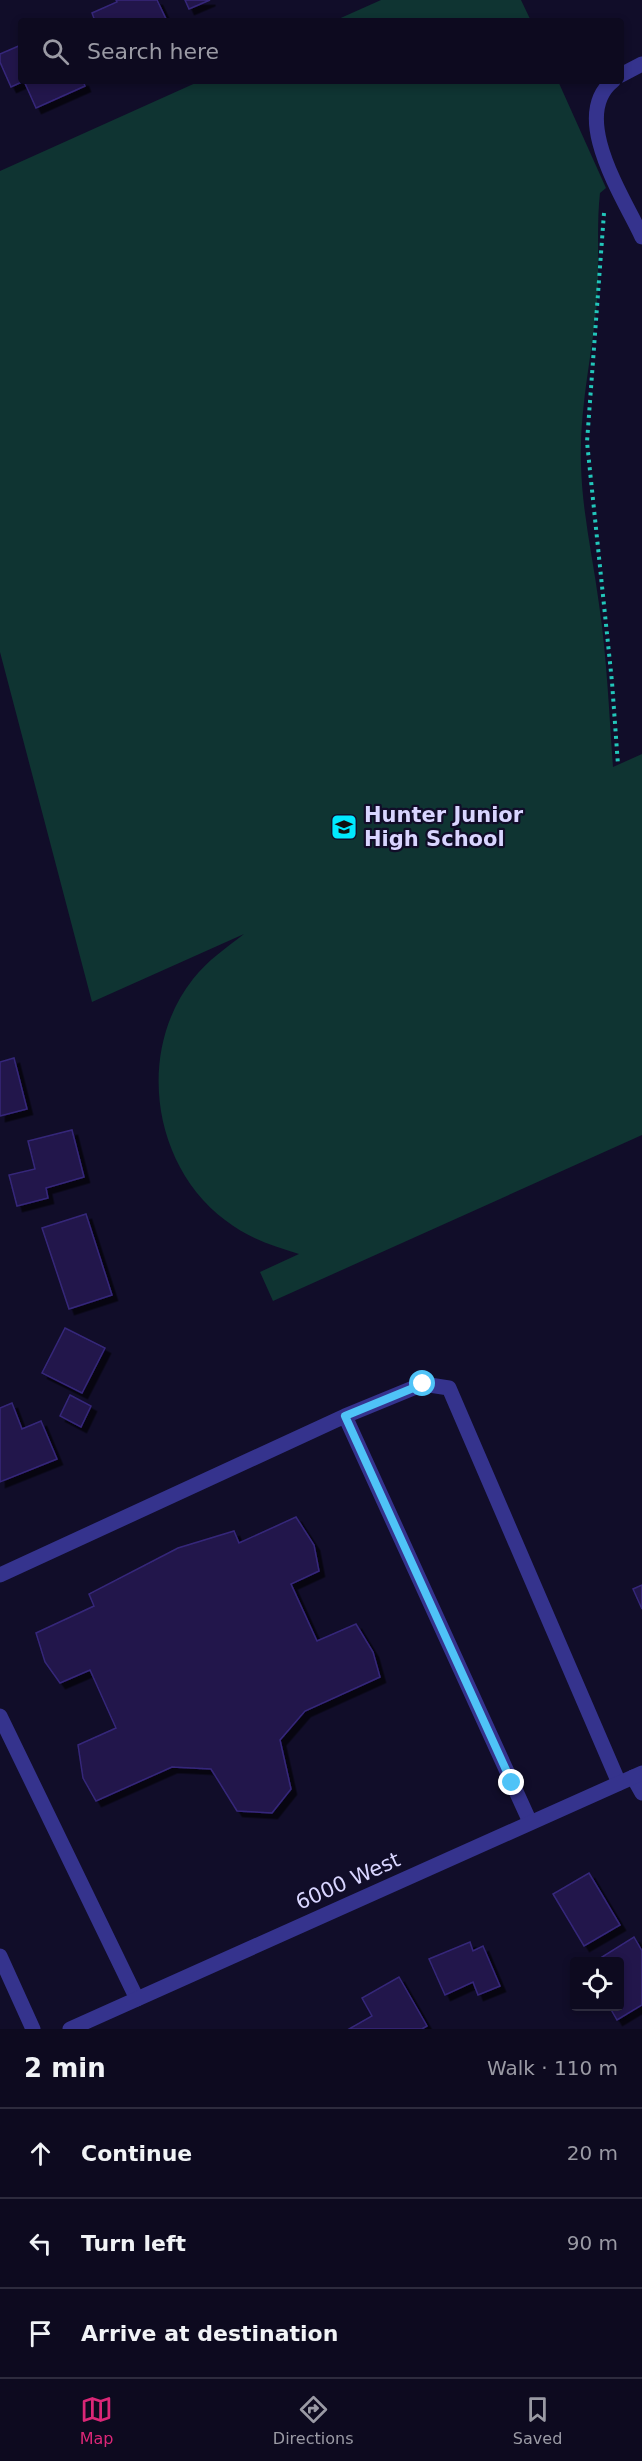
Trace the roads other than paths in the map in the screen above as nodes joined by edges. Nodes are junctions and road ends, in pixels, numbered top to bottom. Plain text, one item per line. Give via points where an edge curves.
1 (642, 64) edge
2 (624, 73) edge
3 (609, 84) edge
4 (642, 237) edge
5 (345, 1416) junction
6 (0, 1575) edge
7 (0, 1716) edge
8 (631, 1777) edge
9 (642, 1793) edge
10 (530, 1822) junction
11 (0, 1956) edge
12 (137, 1999) junction
13 (33, 2029) edge
14 (70, 2029) edge

1 - 2 street
3 - 4 street via 597,104 598,143
5 - 6 street
5 - 8 street via 423,1384 449,1388
5 - 10 street
7 - 12 street
8 - 9 street
8 - 10 street, 6000 West
10 - 12 street, 6000 West
11 - 13 street
12 - 14 street, 6000 West

